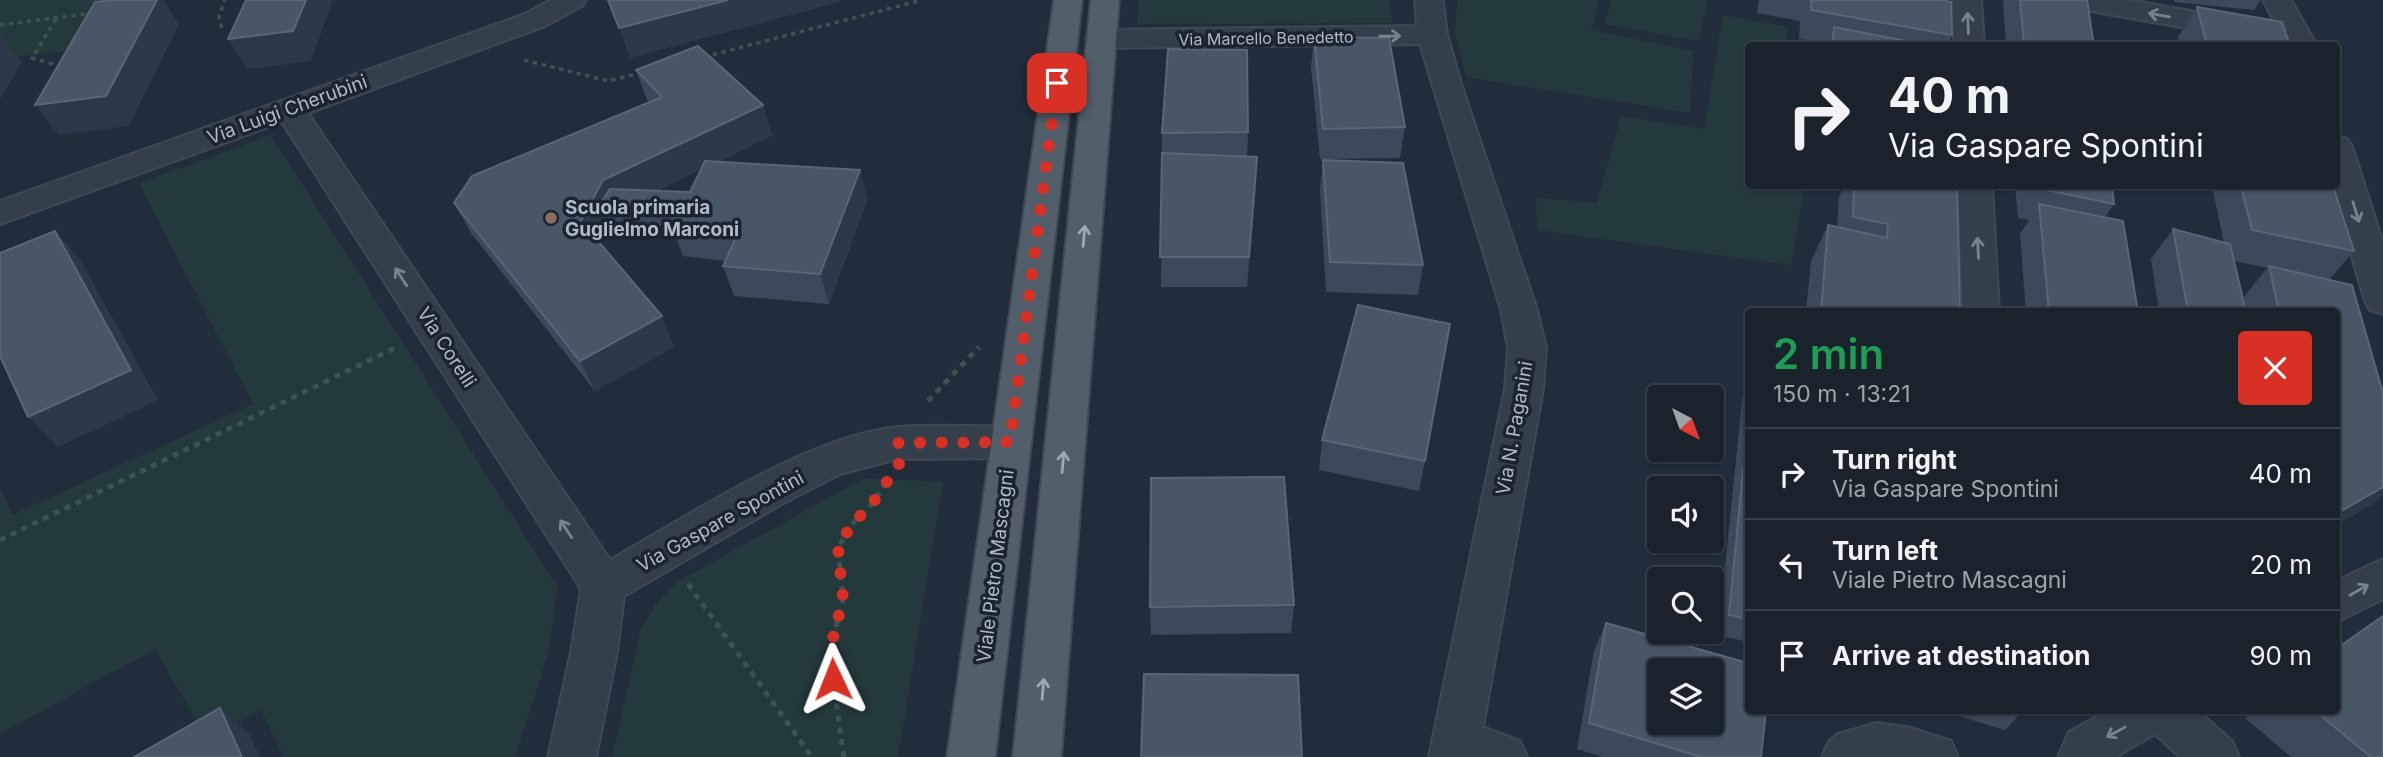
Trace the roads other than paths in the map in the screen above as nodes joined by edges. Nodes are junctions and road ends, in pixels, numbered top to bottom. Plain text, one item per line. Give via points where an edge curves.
1 (572, 0) edge
2 (1068, 0) edge
3 (1105, 0) edge
4 (1967, 0) edge
5 (2080, 0) edge
6 (2277, 0) edge
7 (1430, 18) edge
8 (1101, 39) junction
9 (1969, 42) edge
10 (2300, 42) edge
11 (289, 108) junction
12 (2340, 159) edge
13 (1975, 189) edge
14 (0, 213) edge
15 (2383, 301) edge
16 (1981, 308) edge
17 (1010, 442) junction
18 (2383, 577) edge
19 (603, 586) junction
20 (2340, 602) edge
21 (2147, 714) edge
22 (2167, 714) edge
23 (1455, 749) edge
24 (572, 757) edge
25 (971, 757) edge
26 (1037, 757) edge
27 (1503, 757) edge
28 (1846, 757) edge
29 (1934, 757) edge
30 (2082, 757) edge
31 (2215, 757) edge

1 - 11 street, Via Luigi Cherubini via 551,13
2 - 17 main road, Viale Pietro Mascagni
3 - 8 main road
9 -> 4 street
10 -> 5 street
6 - 10 street
8 -> 7 street, Via Marcello Benedetto
7 - 23 street, Via N. Paganini via 1527,348 1524,389
26 -> 8 main road
11 - 14 street, Via Luigi Cherubini
19 -> 11 street, Via Corelli
12 -> 15 street
16 -> 13 street
17 - 19 street, Via Gaspare Spontini via 898,443 827,463 765,493
17 - 25 main road, Viale Pietro Mascagni
20 -> 18 street
19 - 24 street
21 -> 30 street via 2086,748
22 - 31 street
23 - 27 street, Via N. Paganini
28 - 29 street via 1855,750 1880,745

